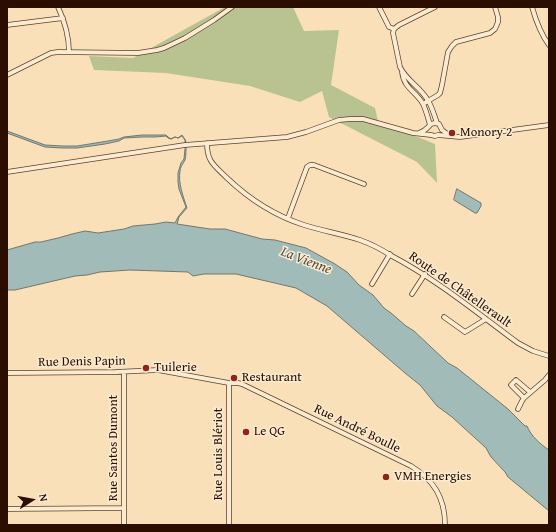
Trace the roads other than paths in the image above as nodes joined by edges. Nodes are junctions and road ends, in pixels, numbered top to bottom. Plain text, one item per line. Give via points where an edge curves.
1 (58, 7) edge
2 (232, 7) edge
3 (379, 7) edge
4 (435, 7) edge
5 (495, 7) edge
6 (532, 7) edge
7 (63, 18) junction
8 (7, 25) edge
9 (394, 29) junction
10 (549, 45) edge
11 (69, 52) junction
12 (402, 72) junction
13 (7, 75) edge
14 (429, 100) junction
15 (423, 104) junction
16 (437, 123) junction
17 (549, 125) edge
18 (429, 127) junction
19 (442, 130) junction
20 (417, 134) junction
21 (431, 135) junction
22 (438, 135) junction
23 (451, 136) junction
24 (207, 142) junction
25 (7, 172) edge
26 (364, 184) dead end
27 (288, 218) junction
28 (390, 254) junction
29 (425, 274) junction
30 (372, 284) dead end
31 (412, 294) dead end
32 (444, 317) dead end
33 (486, 319) junction
34 (549, 356) edge
35 (124, 372) junction
36 (7, 373) edge
37 (549, 375) edge
38 (229, 383) junction
39 (530, 392) junction
40 (524, 398) junction
41 (518, 409) dead end
42 (124, 508) junction
43 (7, 509) edge
44 (124, 525) edge
45 (229, 525) edge
46 (445, 525) edge

1 - 7 street
2 - 11 street via 185,38 157,50 138,53
3 - 9 street via 389,27
4 - 9 street
5 - 14 street via 498,22 495,29 490,34 456,42 452,46 448,52 440,93
6 - 10 street via 541,33
7 - 8 street
7 - 11 street
9 - 12 street
11 - 13 street via 51,53
12 - 14 street
12 - 15 street via 407,86
14 - 15 street
14 - 16 street
15 - 18 street
16 - 18 street
16 - 19 street
17 - 23 street
18 - 20 street
18 - 21 street
19 - 22 street
19 - 23 street
20 - 21 street
20 - 24 street via 350,118 288,136
21 - 22 street
22 - 23 street
24 - 25 street
24 - 27 street, Route de Châtellerault via 209,159 224,176 257,202
26 - 27 street via 310,165 307,167
27 - 28 street, Route de Châtellerault via 315,229 361,240
28 - 29 street, Route de Châtellerault
28 - 30 street
29 - 31 street
29 - 33 street, Route de Châtellerault
32 - 33 street via 465,332
33 - 34 street, Route de Châtellerault via 518,343
35 - 36 street, Rue Denis Papin
35 - 38 street, Rue Denis Papin via 158,370
35 - 42 street, Rue Santos Dumont
37 - 39 street
38 - 45 street, Rue Louis Blériot
38 - 46 street, Rue André Boulle via 242,384 418,470 439,494 444,508
39 - 40 street
39 - 40 street via 516,380 511,385
40 - 41 street
42 - 43 street
42 - 44 street, Rue Santos Dumont

